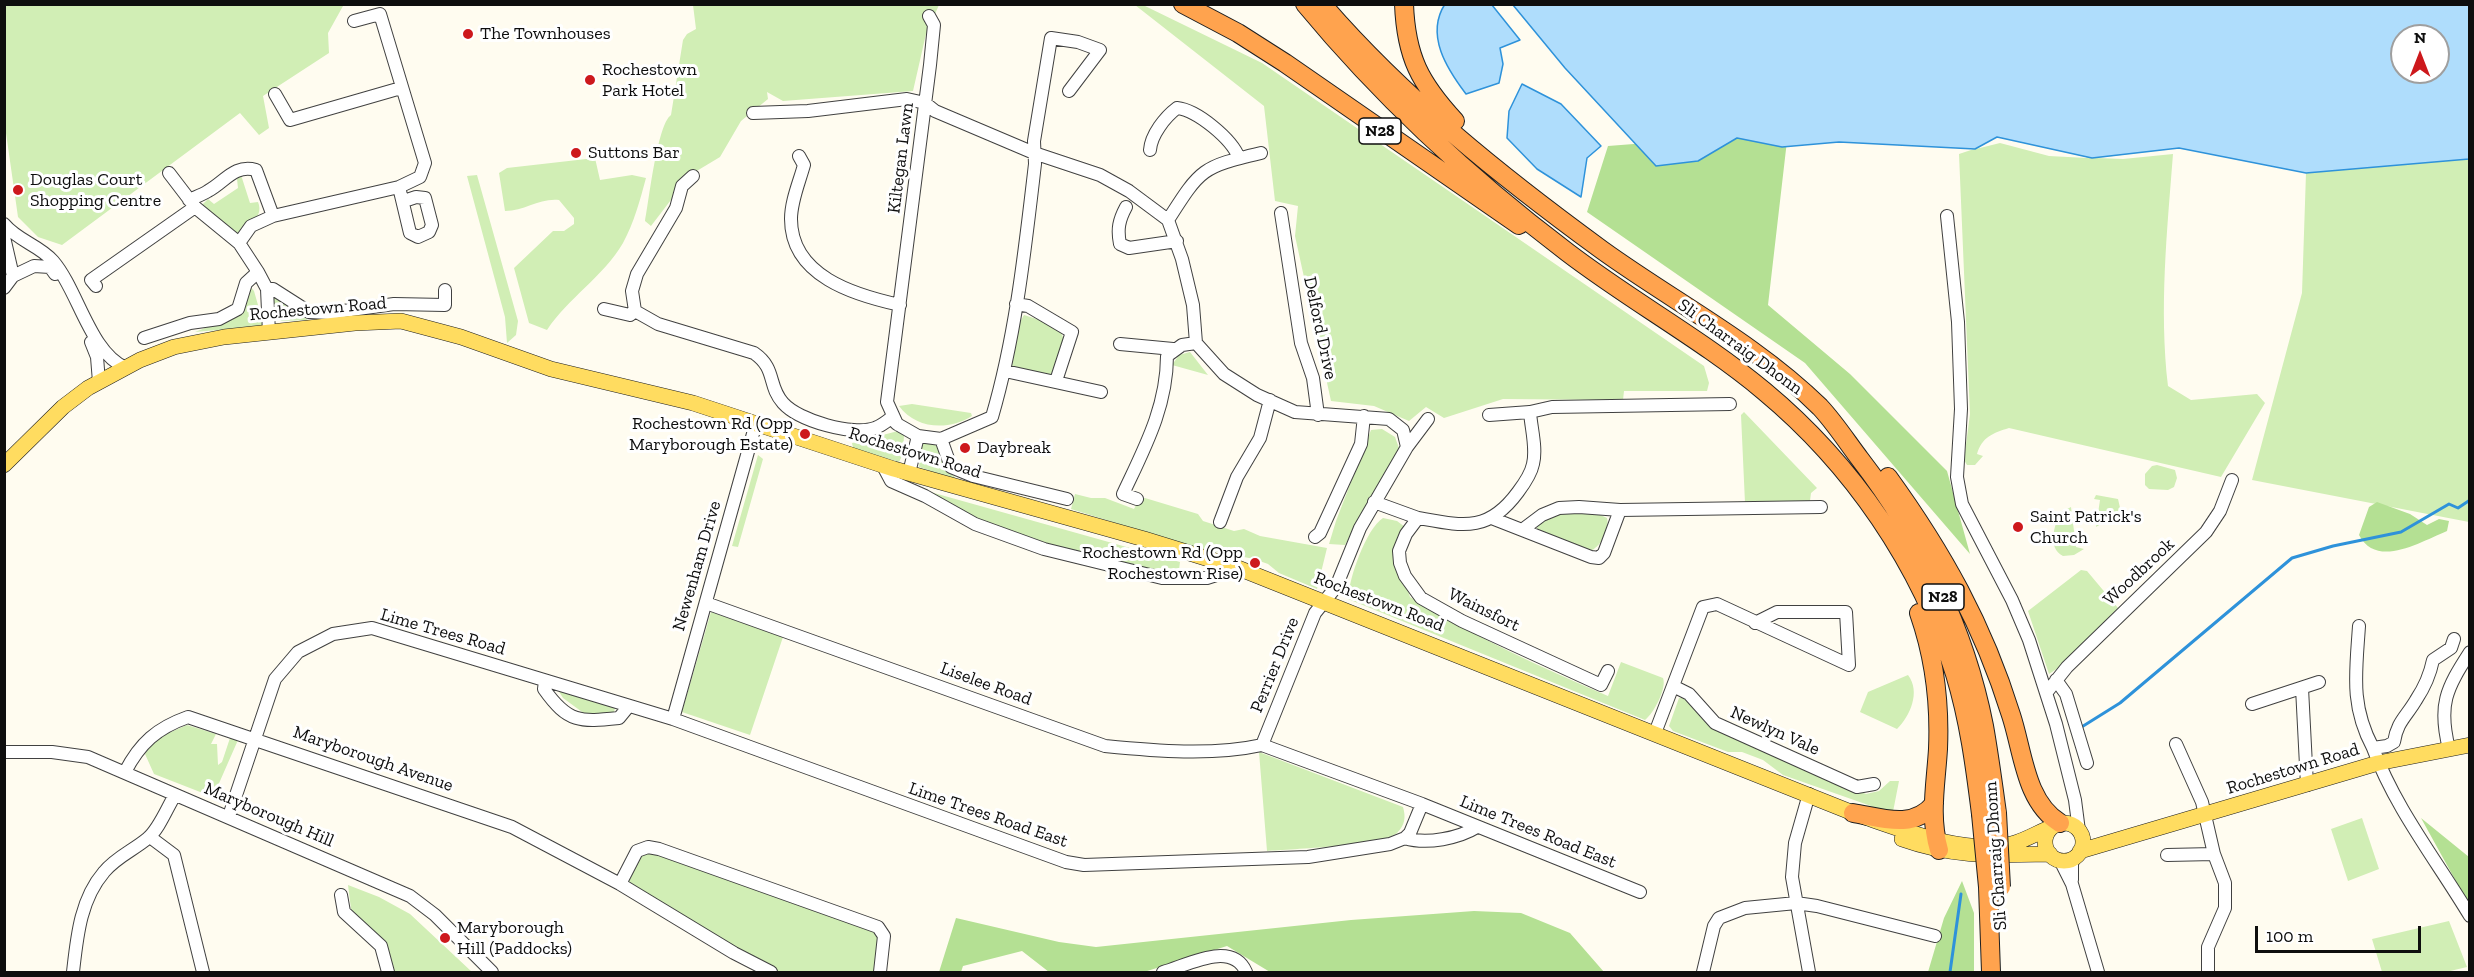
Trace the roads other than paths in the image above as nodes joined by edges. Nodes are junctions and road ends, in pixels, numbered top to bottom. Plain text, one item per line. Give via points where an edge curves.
1 (1183, 4) edge
2 (1305, 4) edge
3 (1322, 4) edge
4 (1404, 4) edge
5 (929, 16) dead end
6 (354, 21) dead end
7 (401, 88) junction
8 (1069, 91) dead end
9 (275, 94) dead end
10 (924, 103) junction
11 (753, 113) dead end
12 (1150, 150) dead end
13 (1034, 153) junction
14 (1261, 153) dead end
15 (798, 156) dead end
16 (1239, 158) junction
17 (169, 173) dead end
18 (693, 176) dead end
19 (1515, 183) junction
20 (399, 187) junction
21 (404, 201) dead end
22 (192, 204) junction
23 (1126, 207) dead end
24 (1281, 213) dead end
25 (273, 216) junction
26 (1947, 216) dead end
27 (1168, 220) junction
28 (4, 224) edge
29 (4, 237) edge
30 (1177, 241) junction
31 (238, 243) junction
32 (1567, 252) junction
33 (258, 272) junction
34 (9, 283) edge
35 (96, 286) dead end
36 (267, 289) junction
37 (445, 290) dead end
38 (1016, 304) junction
39 (900, 305) junction
40 (604, 309) dead end
41 (635, 311) junction
42 (269, 333) junction
43 (144, 338) dead end
44 (1196, 343) junction
45 (1120, 344) dead end
46 (1173, 350) junction
47 (126, 368) junction
48 (1005, 371) junction
49 (1056, 381) junction
50 (99, 382) junction
51 (1101, 392) dead end
52 (1270, 400) junction
53 (1730, 404) dead end
54 (1822, 410) junction
55 (1530, 412) junction
56 (1318, 415) junction
57 (1489, 415) dead end
58 (1364, 416) junction
59 (1428, 419) dead end
60 (756, 423) junction
61 (897, 424) junction
62 (918, 436) junction
63 (941, 440) junction
64 (1407, 447) junction
65 (4, 465) edge
66 (883, 466) junction
67 (909, 473) junction
68 (2232, 480) dead end
69 (1067, 499) dead end
70 (1137, 499) dead end
71 (1374, 502) junction
72 (1821, 507) dead end
73 (1620, 510) junction
74 (1418, 518) junction
75 (1494, 519) junction
76 (1220, 522) dead end
77 (1522, 530) junction
78 (1315, 537) dead end
79 (1895, 543) junction
80 (1238, 568) junction
81 (1324, 601) junction
82 (706, 603) junction
83 (1755, 623) junction
84 (2359, 626) dead end
85 (2454, 639) dead end
86 (2469, 652) edge
87 (1608, 671) dead end
88 (2056, 680) junction
89 (545, 681) junction
90 (2319, 682) dead end
91 (1673, 686) junction
92 (2302, 688) junction
93 (2047, 692) junction
94 (2252, 704) dead end
95 (628, 707) junction
96 (675, 720) junction
97 (1655, 733) junction
98 (257, 738) junction
99 (2176, 744) dead end
100 (1262, 745) junction
101 (2469, 745) edge
102 (2373, 748) junction
103 (2449, 749) junction
104 (4, 752) edge
105 (2087, 763) dead end
106 (2378, 763) junction
107 (125, 772) junction
108 (1874, 784) dead end
109 (2307, 785) junction
110 (1809, 794) junction
111 (175, 795) junction
112 (2075, 800) junction
113 (1422, 804) junction
114 (1934, 804) junction
115 (1853, 813) junction
116 (1989, 813) junction
117 (229, 816) junction
118 (2205, 816) junction
119 (2060, 824) junction
120 (1477, 827) junction
121 (2080, 832) junction
122 (2130, 836) junction
123 (150, 837) junction
124 (1405, 838) junction
125 (1937, 845) junction
126 (2078, 854) junction
127 (2214, 854) junction
128 (2167, 855) dead end
129 (2055, 857) junction
130 (620, 884) junction
131 (2072, 884) junction
132 (1995, 887) junction
133 (1640, 892) dead end
134 (341, 896) dead end
135 (1796, 903) junction
136 (2469, 916) edge
137 (1935, 936) dead end
138 (73, 972) edge
139 (203, 972) edge
140 (388, 972) edge
141 (492, 972) edge
142 (771, 972) edge
143 (880, 972) edge
144 (1163, 972) edge
145 (1246, 972) edge
146 (1703, 972) edge
147 (1809, 972) edge
148 (1991, 972) edge
149 (2002, 972) edge
150 (2098, 972) edge
151 (2208, 972) edge

1 - 32 highway, N28 via 1285,63 1499,213
2 - 32 highway, N28 via 1405,113
3 - 19 highway, N28 via 1419,102
4 - 19 highway via 1405,33 1413,65 1432,97
5 - 10 street, Kiltegan Lawn via 934,25
6 - 7 street via 380,14
7 - 9 street via 290,120
7 - 20 street via 425,163 420,177
8 - 13 street via 1100,50 1052,38
10 - 11 street via 907,99
10 - 13 street
10 - 39 street, Kiltegan Lawn
12 - 16 street via 1168,115 1177,108 1186,109 1230,140
13 - 27 street via 1100,175
13 - 38 street
14 - 16 street
15 - 39 street via 804,165 791,219 800,255 814,270 844,290
16 - 27 street via 1199,174
17 - 22 street
18 - 41 street via 682,186 672,217 637,274 632,291
19 - 54 highway, Sli Charraig Dhonn / N28 via 1602,250 1779,372
20 - 21 street
20 - 25 street
22 - 25 street via 227,175 247,167 256,170
22 - 31 street
22 - 35 street via 91,280
23 - 30 street via 1119,219 1120,244 1129,248
24 - 56 street, Delford Drive via 1301,343 1313,378
25 - 31 street via 251,226
26 - 93 street via 1958,312 1961,409 1957,477 1962,504 2012,600
27 - 30 street
28 - 47 street via 15,236 51,259 103,351
29 - 34 street
30 - 44 street via 1193,305
31 - 33 street
32 - 79 highway, Sli Charraig Dhonn / N28 via 1764,391 1827,449
33 - 36 street
33 - 43 street via 246,283 238,309 219,319 190,323
34 - 50 street via 33,266 52,268 79,314 97,357
36 - 37 street via 309,312 328,313 394,304 445,305
36 - 42 street
38 - 48 street
38 - 49 street via 1028,306 1072,332
39 - 61 street, Kiltegan Lawn via 887,402
40 - 41 street via 630,315
41 - 61 street via 658,324 754,353 765,361 783,403 805,417 824,425 863,430 876,428 891,418
42 - 47 main road, Rochestown Road via 174,347
42 - 60 main road, Rochestown Road via 383,320 418,324 551,369 693,402
44 - 46 street
44 - 52 street via 1224,374
45 - 46 street
46 - 70 street via 1167,356 1167,376 1157,417 1123,494
47 - 50 main road, Rochestown Road
48 - 49 street
48 - 63 street via 992,417
49 - 51 street
50 - 65 main road, Rochestown Road via 63,407
52 - 56 street via 1295,412
52 - 76 street via 1260,438 1237,477
53 - 55 street via 1552,407
54 - 116 highway, Sli Charraig Dhonn / N28 via 1880,484 1941,592 1966,657 1984,724
54 - 119 highway via 1889,477 1935,544 1966,599 1996,666 2032,791 2047,815
55 - 57 street
55 - 75 street via 1534,463 1527,480
56 - 58 street
58 - 64 street via 1389,419 1403,430
58 - 78 street via 1361,444
59 - 64 street, Perrier Drive
60 - 66 main road, Rochestown Road
60 - 82 street, Newenham Drive
61 - 62 street
62 - 63 street
62 - 67 street
63 - 69 street via 951,467
64 - 71 street, Perrier Drive
66 - 67 main road, Rochestown Road
66 - 80 street via 891,481 975,524 1044,549 1162,578 1207,578
67 - 80 main road, Rochestown Road
68 - 88 street, Woodbrook via 2220,511 2206,532
71 - 74 street
71 - 81 street, Perrier Drive via 1336,587
72 - 73 street
73 - 77 street via 1559,508
73 - 77 street via 1599,558
74 - 75 street via 1456,525
74 - 87 street, Wainsfort via 1399,551 1405,576 1421,598 1601,685
75 - 77 street
79 - 114 highway via 1926,632 1938,700
79 - 116 highway, Sli Charraig Dhonn / N28 via 1933,617 1954,673
80 - 81 main road, Rochestown Road
81 - 97 main road, Rochestown Road
81 - 100 street, Perrier Drive via 1315,613
82 - 96 street, Newenham Drive
82 - 100 street, Liselee Road via 1105,746 1216,751
83 - 83 street via 1818,651 1849,665 1846,612 1777,612
83 - 91 street via 1717,604 1703,607
84 - 102 street via 2354,693
85 - 102 street via 2451,648 2433,660 2416,702 2396,728 2394,742
86 - 103 street via 2448,686 2443,708
88 - 93 street, Woodbrook
88 - 105 street via 2066,694
89 - 95 street, Lime Trees Road
89 - 95 street via 543,689 554,703 568,715 585,721 619,717
89 - 98 street, Lime Trees Road via 372,628 333,634 298,652 275,679
90 - 92 street
91 - 97 street
91 - 108 street, Newlyn Vale via 1689,694 1715,723 1857,787
92 - 94 street
92 - 109 street
93 - 112 street
95 - 96 street, Lime Trees Road
96 - 124 street, Lime Trees Road East via 1066,862 1084,865 1308,857 1390,844
97 - 110 main road, Rochestown Road
98 - 107 street, Maryborough Avenue via 188,717 167,724 147,739
98 - 117 street, Lime Trees Road
98 - 130 street, Maryborough Avenue via 512,826
99 - 118 street
100 - 113 street, Lime Trees Road East
101 - 103 main road, Rochestown Road
102 - 106 street
103 - 106 main road, Rochestown Road
104 - 107 street, Maryborough Hill via 72,753
106 - 109 main road, Rochestown Road
106 - 136 street
107 - 111 street, Maryborough Hill
109 - 118 main road, Rochestown Road
110 - 115 main road, Rochestown Road
110 - 135 street via 1795,843 1792,877
111 - 117 street, Maryborough Hill
111 - 123 street
112 - 119 street
112 - 121 street
113 - 120 street, Lime Trees Road East
113 - 124 street
114 - 115 highway via 1926,814 1909,820
114 - 125 highway
115 - 125 main road, Rochestown Road via 1888,834
116 - 132 highway, Sli Charraig Dhonn / N28, bridge
117 - 141 street, Maryborough Hill via 410,896 435,915
118 - 122 main road, Rochestown Road
118 - 127 street
119 - 121 main road
119 - 125 main road, Rochestown Road via 2011,844
119 - 129 main road via 2046,836
120 - 124 street, Lime Trees Road East via 1463,836 1413,841
120 - 133 street, Lime Trees Road East
121 - 122 main road, Rochestown Road via 2094,837
121 - 126 main road via 2083,842
122 - 126 main road, Rochestown Road
123 - 138 street via 103,872 89,895 79,923
123 - 139 street via 174,855
125 - 129 main road, Rochestown Road via 1970,856
126 - 129 main road
126 - 131 street via 2073,863
127 - 128 street
127 - 151 street via 2224,879 2226,898 2223,915 2208,947
129 - 131 street
130 - 142 street, Maryborough Avenue
130 - 143 street via 637,850 659,849 878,927 884,936
131 - 150 street
132 - 148 highway, Sli Charraig Dhonn / N28
132 - 149 highway, Sli Charraig Dhonn / N28
134 - 140 street via 344,912 381,946
135 - 137 street via 1859,914
135 - 146 street via 1745,908 1719,918
135 - 147 street
144 - 145 street via 1220,955 1239,961

